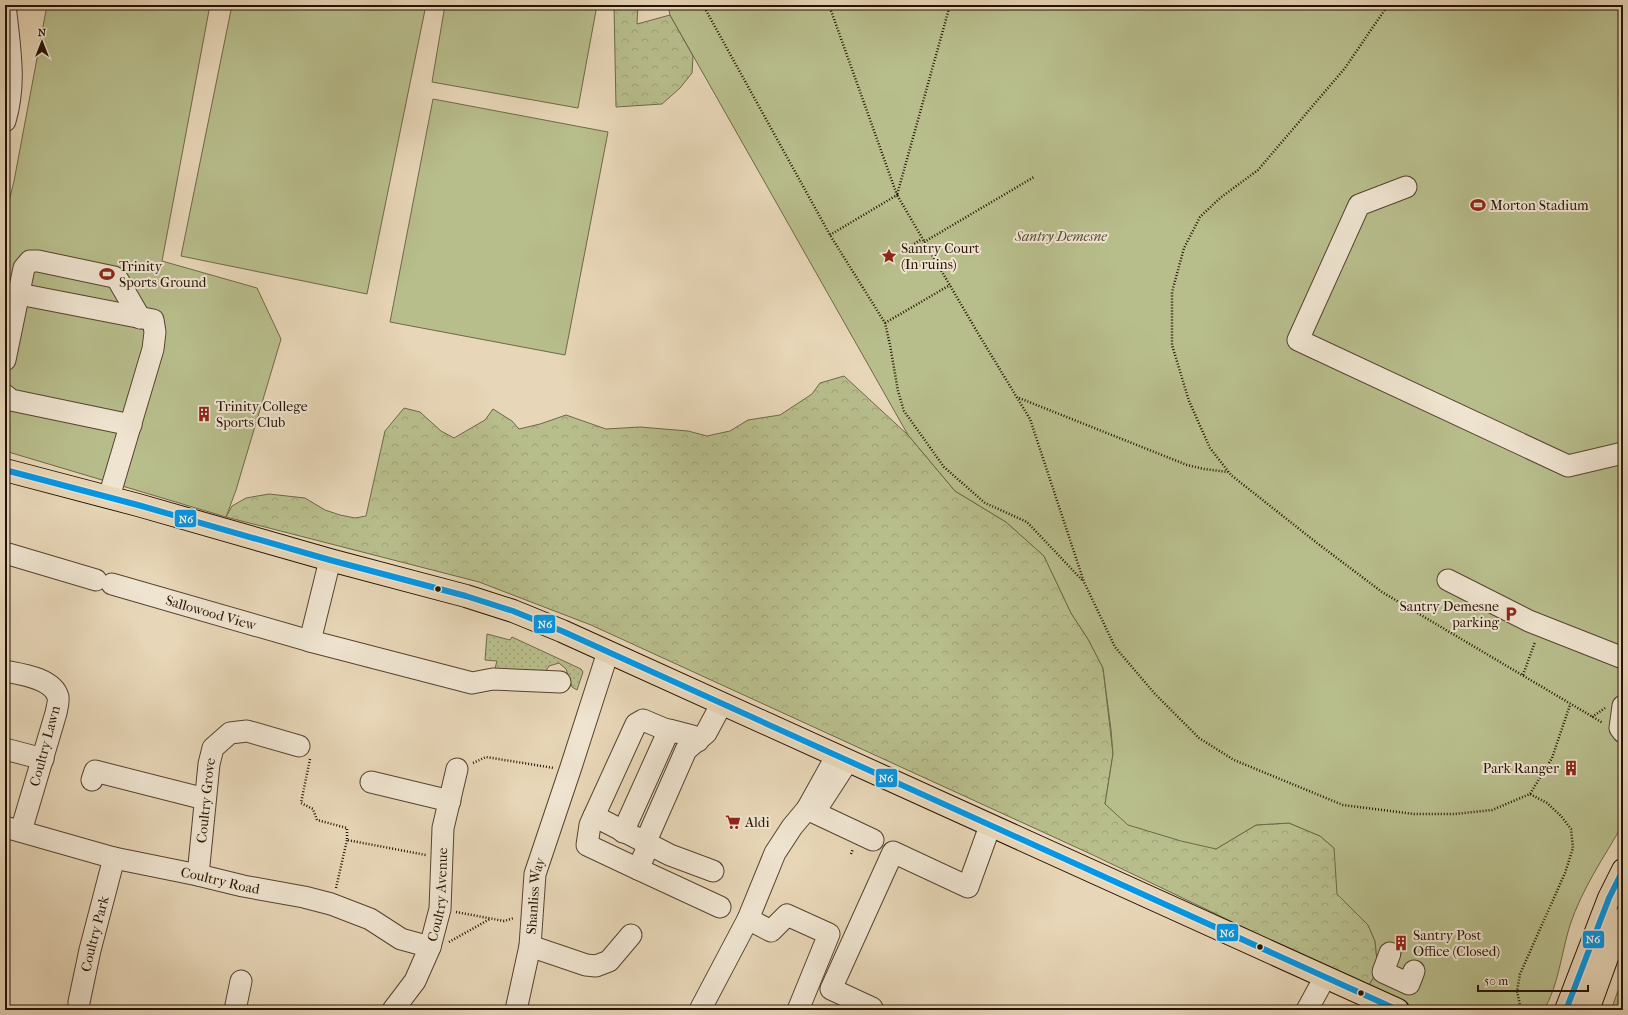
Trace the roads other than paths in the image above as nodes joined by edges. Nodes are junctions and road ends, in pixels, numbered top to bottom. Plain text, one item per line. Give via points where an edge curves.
1 (6, 13) edge
2 (5, 121) edge
3 (1406, 187) dead end
4 (19, 294) junction
5 (140, 318) junction
6 (5, 360) edge
7 (5, 395) edge
8 (131, 425) junction
9 (1623, 453) edge
10 (5, 470) edge
11 (109, 498) junction
12 (5, 554) edge
13 (330, 560) junction
14 (1448, 580) dead end
15 (310, 641) junction
16 (1623, 658) edge
17 (606, 659) junction
18 (5, 671) edge
19 (560, 682) dead end
20 (721, 704) junction
21 (1623, 706) edge
22 (1622, 730) edge
23 (669, 731) junction
24 (698, 741) junction
25 (299, 746) road end
26 (5, 749) edge
27 (43, 759) junction
28 (842, 759) junction
29 (457, 769) road end
30 (92, 780) dead end
31 (371, 782) dead end
32 (205, 799) junction
33 (450, 801) junction
34 (807, 809) junction
35 (594, 816) junction
36 (990, 826) junction
37 (13, 829) edge
38 (623, 832) junction
39 (873, 840) dead end
40 (646, 842) junction
41 (114, 858) junction
42 (638, 868) junction
43 (1623, 870) edge
44 (713, 871) dead end
45 (198, 875) junction
46 (720, 907) dead end
47 (1623, 918) edge
48 (748, 919) junction
49 (631, 935) dead end
50 (438, 946) junction
51 (530, 946) junction
52 (1390, 953) dead end
53 (1326, 977) junction
54 (241, 981) dead end
55 (1393, 1008) edge
56 (79, 1010) edge
57 (236, 1010) edge
58 (393, 1010) edge
59 (516, 1010) edge
60 (700, 1010) edge
61 (798, 1010) edge
62 (872, 1010) edge
63 (1307, 1010) edge
64 (1566, 1010) edge
65 (1588, 1010) edge

1 - 2 street via 12,90
3 - 9 street via 1359,205 1298,340 1568,466
4 - 5 street
4 - 5 street via 26,264 30,261 45,263 114,277
4 - 6 street
5 - 8 street via 153,320 154,343
7 - 8 street via 11,400
8 - 11 street
10 - 11 main road
11 - 13 main road
12 - 15 street, Sallowood View
13 - 15 street
13 - 17 main road via 513,611
14 - 16 street via 1529,621
15 - 19 street, Sallowood View via 472,683 493,679
17 - 20 main road
17 - 51 street, Shanliss Way via 536,874
18 - 27 street, Coultry Lawn via 36,677 52,688 58,697
20 - 24 street via 706,733
20 - 28 main road
21 - 22 street
23 - 24 street via 692,736
23 - 35 street via 643,720 636,724
23 - 38 street
24 - 40 street via 686,750
25 - 32 street, Coultry Grove via 247,731 230,733 213,748
26 - 27 street
27 - 37 street, Coultry Lawn
28 - 34 street
28 - 36 main road
29 - 33 street, Coultry Avenue
30 - 32 street via 95,771
31 - 33 street
32 - 45 street, Coultry Grove
33 - 50 street, Coultry Avenue via 444,828
34 - 39 street
34 - 48 street via 775,853
35 - 38 street
35 - 42 street via 590,824 587,845
36 - 53 main road
36 - 62 street via 968,887 893,852 831,990
37 - 41 street, Coultry Road
38 - 40 street
40 - 42 street via 646,851
40 - 44 street via 670,855
41 - 45 street, Coultry Road
41 - 56 street, Coultry Park via 90,950
42 - 46 street
43 - 64 main road via 1609,898
45 - 50 street, Coultry Road via 332,904 370,919 401,939
47 - 65 main road
48 - 60 street
48 - 61 street via 771,931 787,915 829,934
49 - 51 street, Shanliss Way via 609,961 596,966
50 - 58 street, Coultry Avenue
51 - 59 street, Shanliss Way
52 - 55 street via 1382,972 1406,975
53 - 55 main road
53 - 63 street
54 - 57 street

